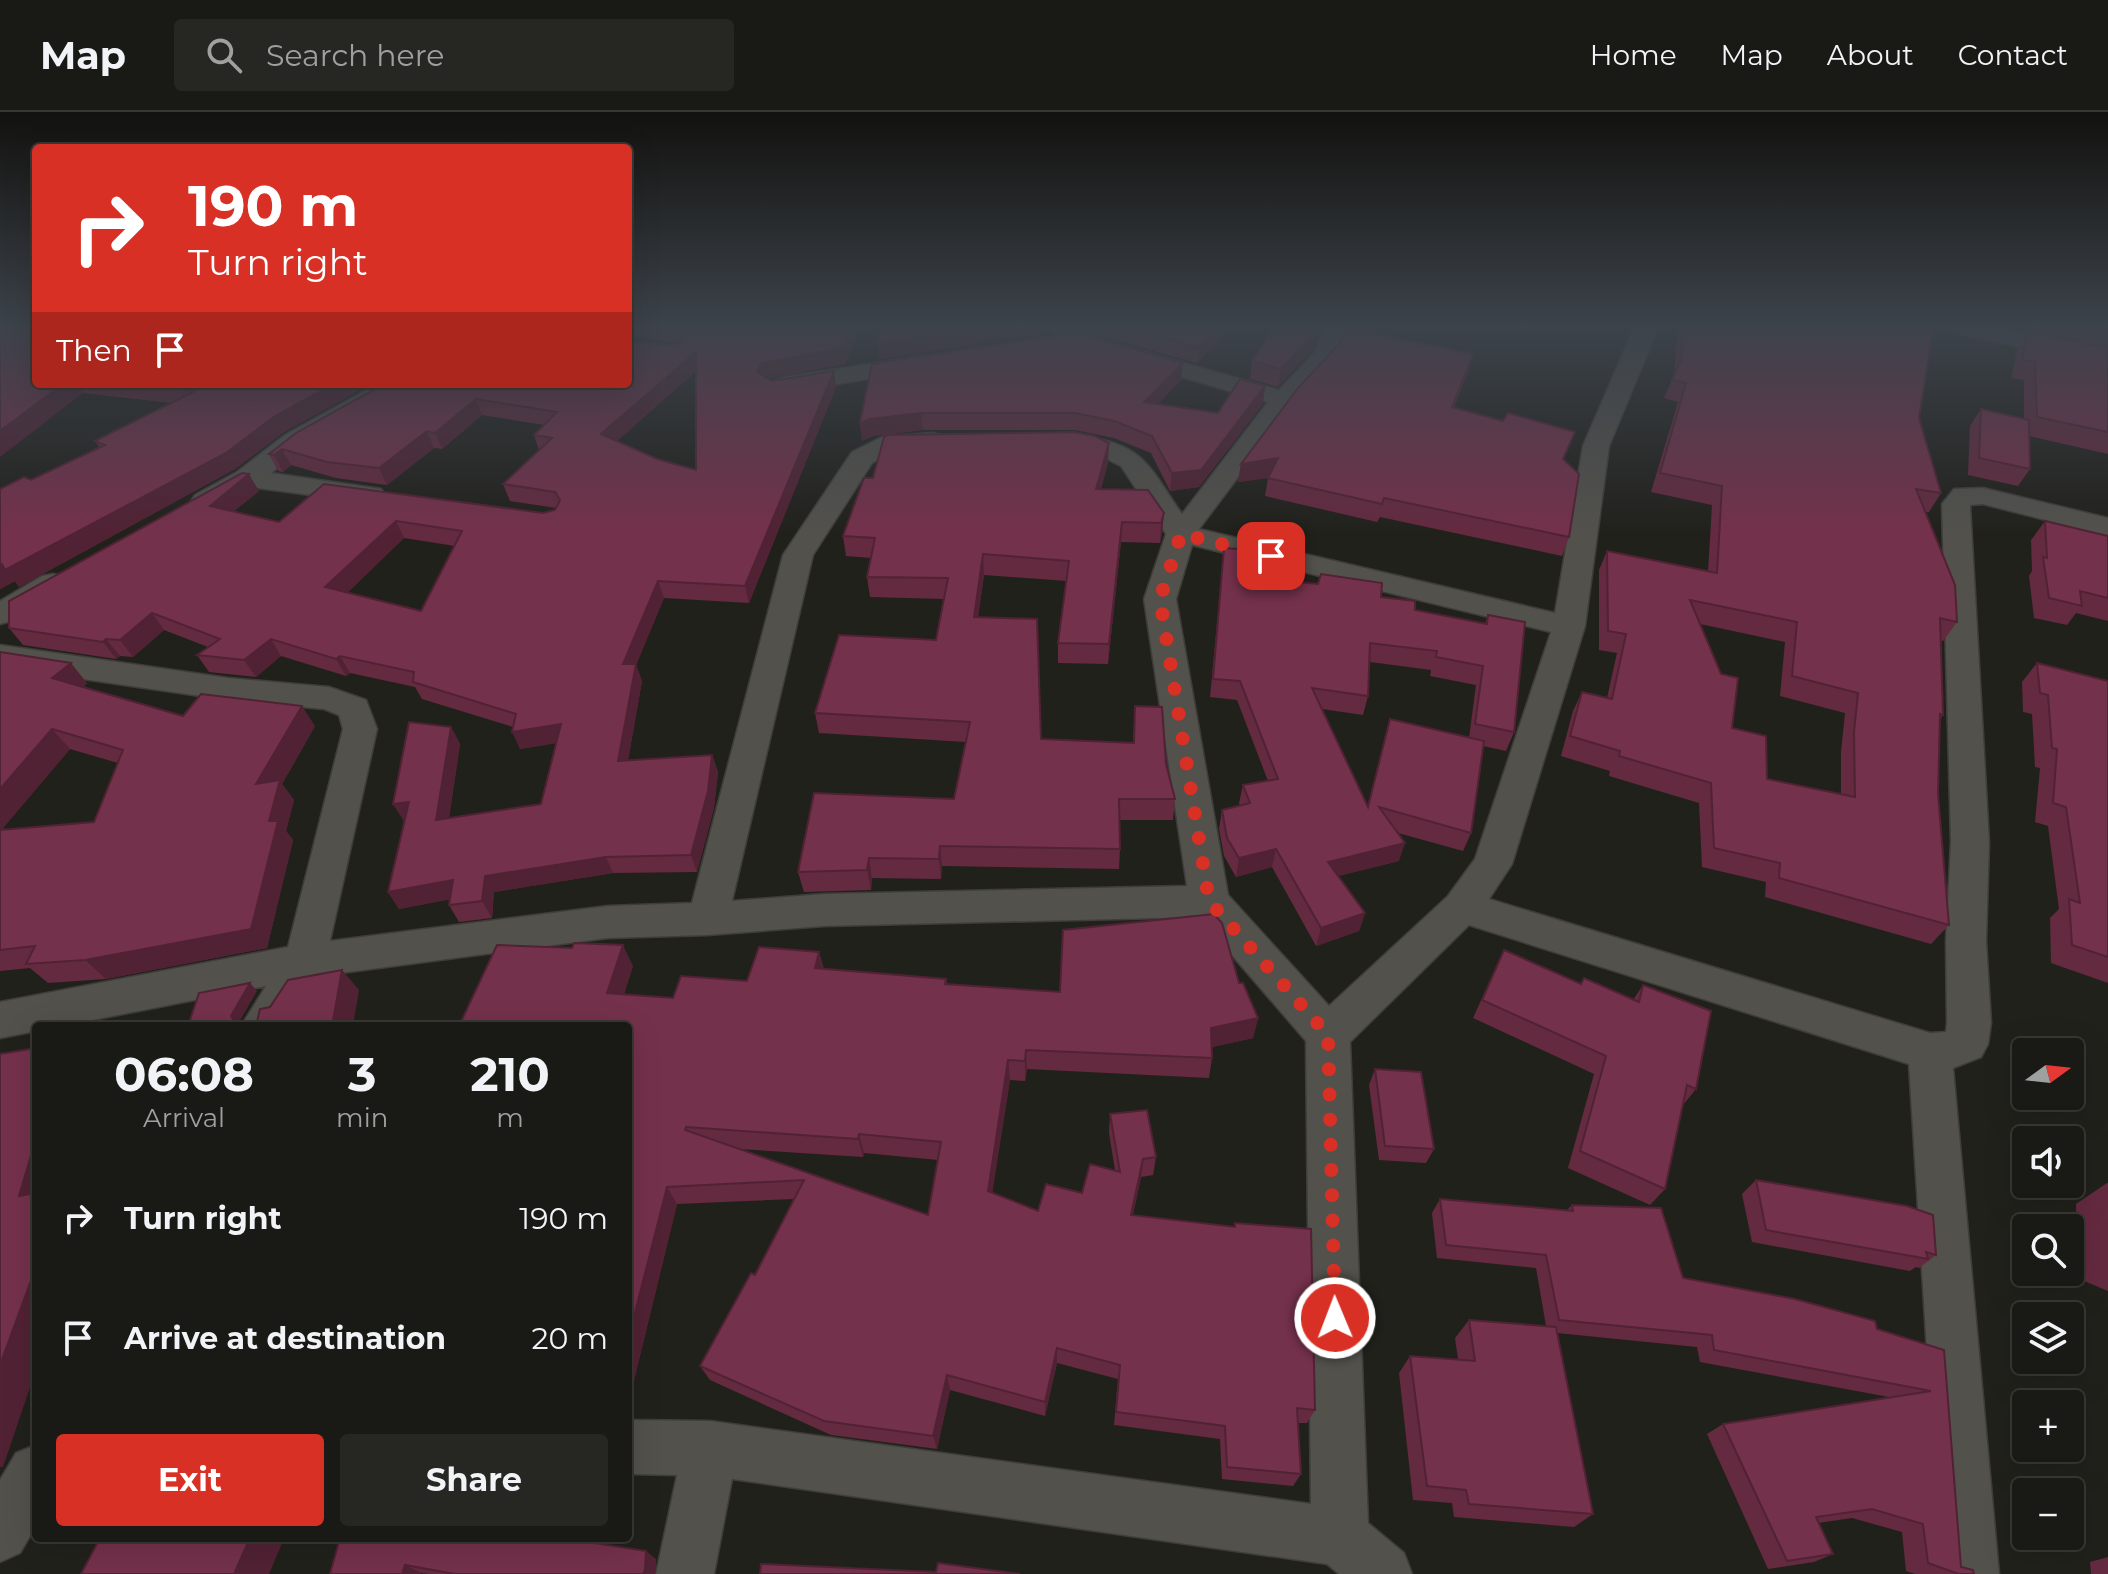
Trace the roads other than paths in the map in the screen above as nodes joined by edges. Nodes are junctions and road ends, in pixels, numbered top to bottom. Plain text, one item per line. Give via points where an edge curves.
1 (374, 396) edge
2 (1274, 396) edge
3 (1287, 396) edge
4 (1617, 396) edge
5 (1284, 399) junction
6 (968, 441) edge
7 (1029, 441) edge
8 (247, 478) junction
9 (399, 498) edge
10 (180, 514) edge
11 (2108, 527) edge
12 (1181, 534) junction
13 (72, 572) edge
14 (0, 614) edge
15 (1569, 626) junction
16 (0, 656) edge
17 (1209, 901) junction
18 (1462, 907) junction
19 (708, 919) junction
20 (305, 961) junction
21 (0, 1020) edge
22 (266, 1022) edge
23 (1328, 1035) junction
24 (1930, 1052) junction
25 (632, 1447) edge
26 (710, 1448) junction
27 (32, 1467) edge
28 (0, 1476) edge
29 (32, 1480) edge
30 (0, 1533) edge
31 (1340, 1537) junction
32 (685, 1574) edge
33 (1383, 1574) edge
34 (1970, 1574) edge

1 - 8 street via 294,441
2 - 5 street
3 - 5 street
4 - 15 street via 1596,446
5 - 12 street
6 - 19 street via 882,445 862,458 798,555
7 - 12 street via 1074,441 1131,460
8 - 9 street
8 - 10 street
11 - 24 street via 1983,496 1964,495 1956,504 1970,842 1969,1023 1966,1044
12 - 15 street
12 - 17 street via 1160,599
13 - 14 street
15 - 18 street via 1493,864
16 - 20 street via 329,698 354,708 360,729
17 - 19 street via 824,910
17 - 23 street
18 - 23 street
18 - 24 street
19 - 20 street via 608,922
20 - 21 street
20 - 22 street
23 - 31 street
24 - 34 street
25 - 26 street
26 - 31 street
26 - 32 street
27 - 28 street
29 - 30 street
31 - 33 street

